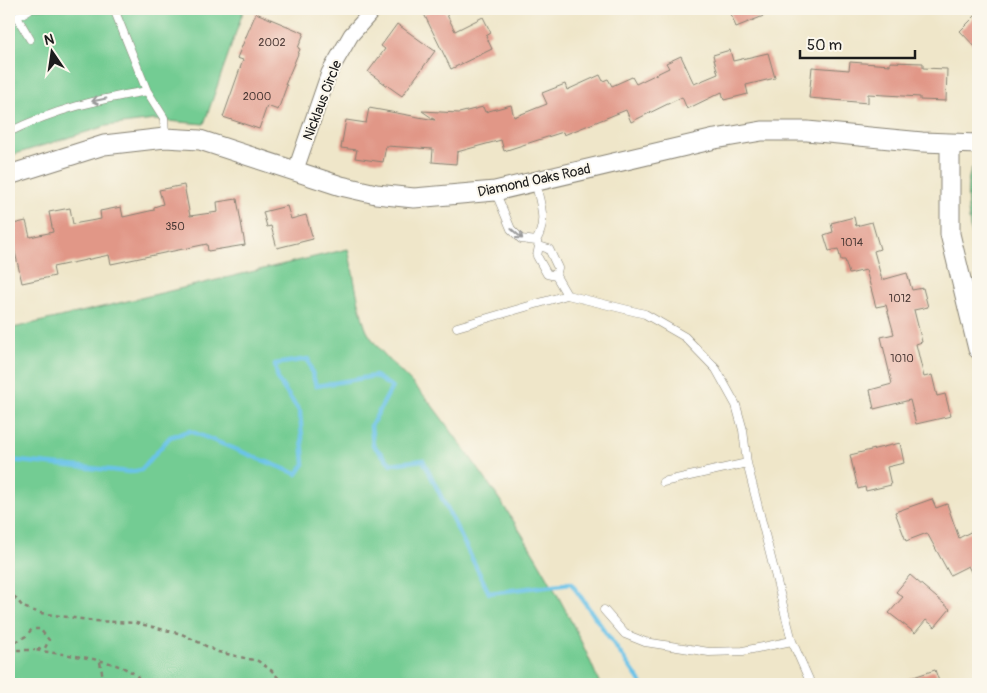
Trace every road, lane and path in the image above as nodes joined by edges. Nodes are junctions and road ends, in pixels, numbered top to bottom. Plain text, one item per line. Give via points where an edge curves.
1 (30, 9) edge
2 (114, 9) edge
3 (374, 9) edge
4 (30, 39) dead end
5 (147, 91) junction
6 (9, 132) edge
7 (165, 138) junction
8 (950, 144) junction
9 (978, 144) edge
10 (295, 172) junction
11 (9, 175) edge
12 (535, 181) junction
13 (495, 191) junction
14 (538, 244) junction
15 (556, 276) junction
16 (567, 295) junction
17 (457, 327) dead end
18 (978, 349) edge
19 (748, 463) junction
20 (663, 482) dead end
21 (9, 590) edge
22 (604, 610) dead end
23 (792, 641) junction
24 (9, 646) edge
25 (9, 650) edge
26 (35, 650) junction
27 (100, 662) junction
28 (104, 684) edge
29 (109, 684) edge
30 (125, 684) edge
31 (284, 684) edge
32 (811, 684) edge

1 - 4 lane via 17,17
2 - 5 lane
3 - 10 street, Nicklaus Circle via 352,34 329,73
5 -> 6 lane via 83,103 39,117
5 - 7 lane via 164,118
7 - 10 street, Diamond Oaks Road via 200,140
7 - 11 street, Diamond Oaks Road via 104,145
8 - 9 street, Diamond Oaks Road
8 - 12 street, Diamond Oaks Road via 807,131 762,131 715,138
8 - 18 street via 950,234
10 - 13 street, Diamond Oaks Road via 341,186 404,197
12 - 13 street, Diamond Oaks Road
12 - 14 lane via 543,219
13 -> 14 lane via 511,230 521,239
14 - 15 lane via 549,249 558,268
14 - 15 lane via 537,256 547,274
15 - 16 lane
16 - 17 lane
16 - 19 lane via 646,314 686,337 716,368 736,405
19 - 20 lane
19 - 23 lane
21 - 31 path via 23,607 40,613 136,623 182,634 218,652 258,661
22 - 23 lane via 626,634 645,642 709,652
23 - 32 lane
24 - 26 path via 32,629 40,629 50,640 45,648
25 - 26 path
26 - 27 path
27 - 28 path
27 - 30 path via 131,670 138,677
28 - 29 path

